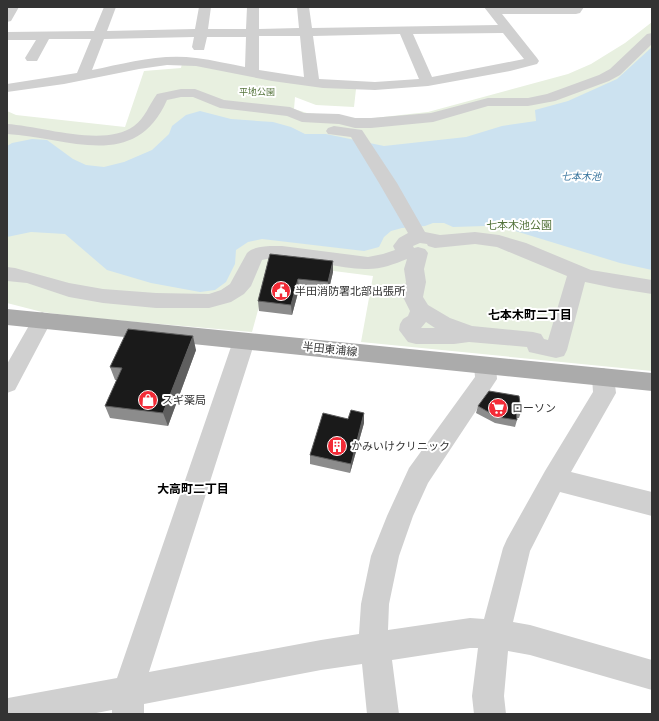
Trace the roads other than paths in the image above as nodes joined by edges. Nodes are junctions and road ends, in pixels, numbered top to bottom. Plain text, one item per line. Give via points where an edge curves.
1 (13, 7) edge
2 (110, 7) edge
3 (205, 7) edge
4 (253, 7) edge
5 (303, 7) edge
6 (578, 7) edge
7 (491, 9) edge
8 (7, 18) edge
9 (506, 29) junction
10 (405, 30) junction
11 (253, 32) junction
12 (305, 32) junction
13 (201, 33) junction
14 (99, 35) junction
15 (7, 36) edge
16 (45, 36) junction
17 (652, 37) edge
18 (32, 58) dead end
19 (196, 62) junction
20 (252, 72) junction
21 (83, 76) junction
22 (312, 82) junction
23 (427, 82) junction
24 (7, 88) edge
25 (354, 123) junction
26 (7, 129) edge
27 (415, 241) junction
28 (578, 272) junction
29 (7, 274) edge
30 (652, 287) edge
31 (421, 310) junction
32 (7, 317) edge
33 (42, 320) junction
34 (470, 334) junction
35 (533, 340) junction
36 (244, 341) junction
37 (526, 361) dead end
38 (486, 366) junction
39 (603, 377) junction
40 (652, 382) edge
41 (7, 384) edge
42 (554, 479) junction
43 (652, 504) edge
44 (495, 634) junction
45 (374, 646) junction
46 (652, 676) edge
47 (128, 702) edge
48 (8, 714) edge
49 (383, 714) edge
50 (490, 714) edge

1 - 8 street
2 - 14 street
3 - 13 street
4 - 11 street
5 - 12 street
6 - 7 street via 576,10
7 - 9 street
9 - 10 street
9 - 23 street via 532,61
10 - 12 street
10 - 23 street
11 - 12 street
11 - 13 street
11 - 20 street
12 - 22 street
13 - 14 street
13 - 19 street
14 - 16 street
14 - 21 street
15 - 16 street
16 - 18 street
17 - 25 street via 615,72 550,98 528,102 488,102 433,117 371,124
19 - 20 street
19 - 21 street via 157,61
20 - 22 street
21 - 24 street
22 - 23 street via 339,86 370,86
25 - 26 street via 220,104 195,93 181,93 162,97 155,111 139,130 118,140 95,141 34,130
25 - 27 street via 306,126 356,133 388,183
27 - 28 street via 499,241
27 - 29 street via 386,260 368,263 282,252 256,255 245,272 243,282 232,293 209,301 103,296 67,289 22,274
27 - 31 street via 416,282 413,297 416,306
28 - 30 street
28 - 35 street via 555,357 537,346
31 - 34 street
31 - 34 street via 416,321 410,324 410,342
32 - 33 main road, 半田東浦線
33 - 36 main road, 半田東浦線
33 - 41 street
34 - 35 street
35 - 37 street
36 - 38 main road, 半田東浦線
36 - 47 street
38 - 39 main road, 半田東浦線
38 - 45 street via 486,379 418,476 400,516 385,556 375,604
39 - 40 main road, 半田東浦線
39 - 42 street via 605,393
42 - 43 street
42 - 44 street via 517,548
44 - 45 street via 470,633
44 - 46 street via 530,640
44 - 50 street via 488,696
45 - 47 street
45 - 49 street
47 - 48 street

